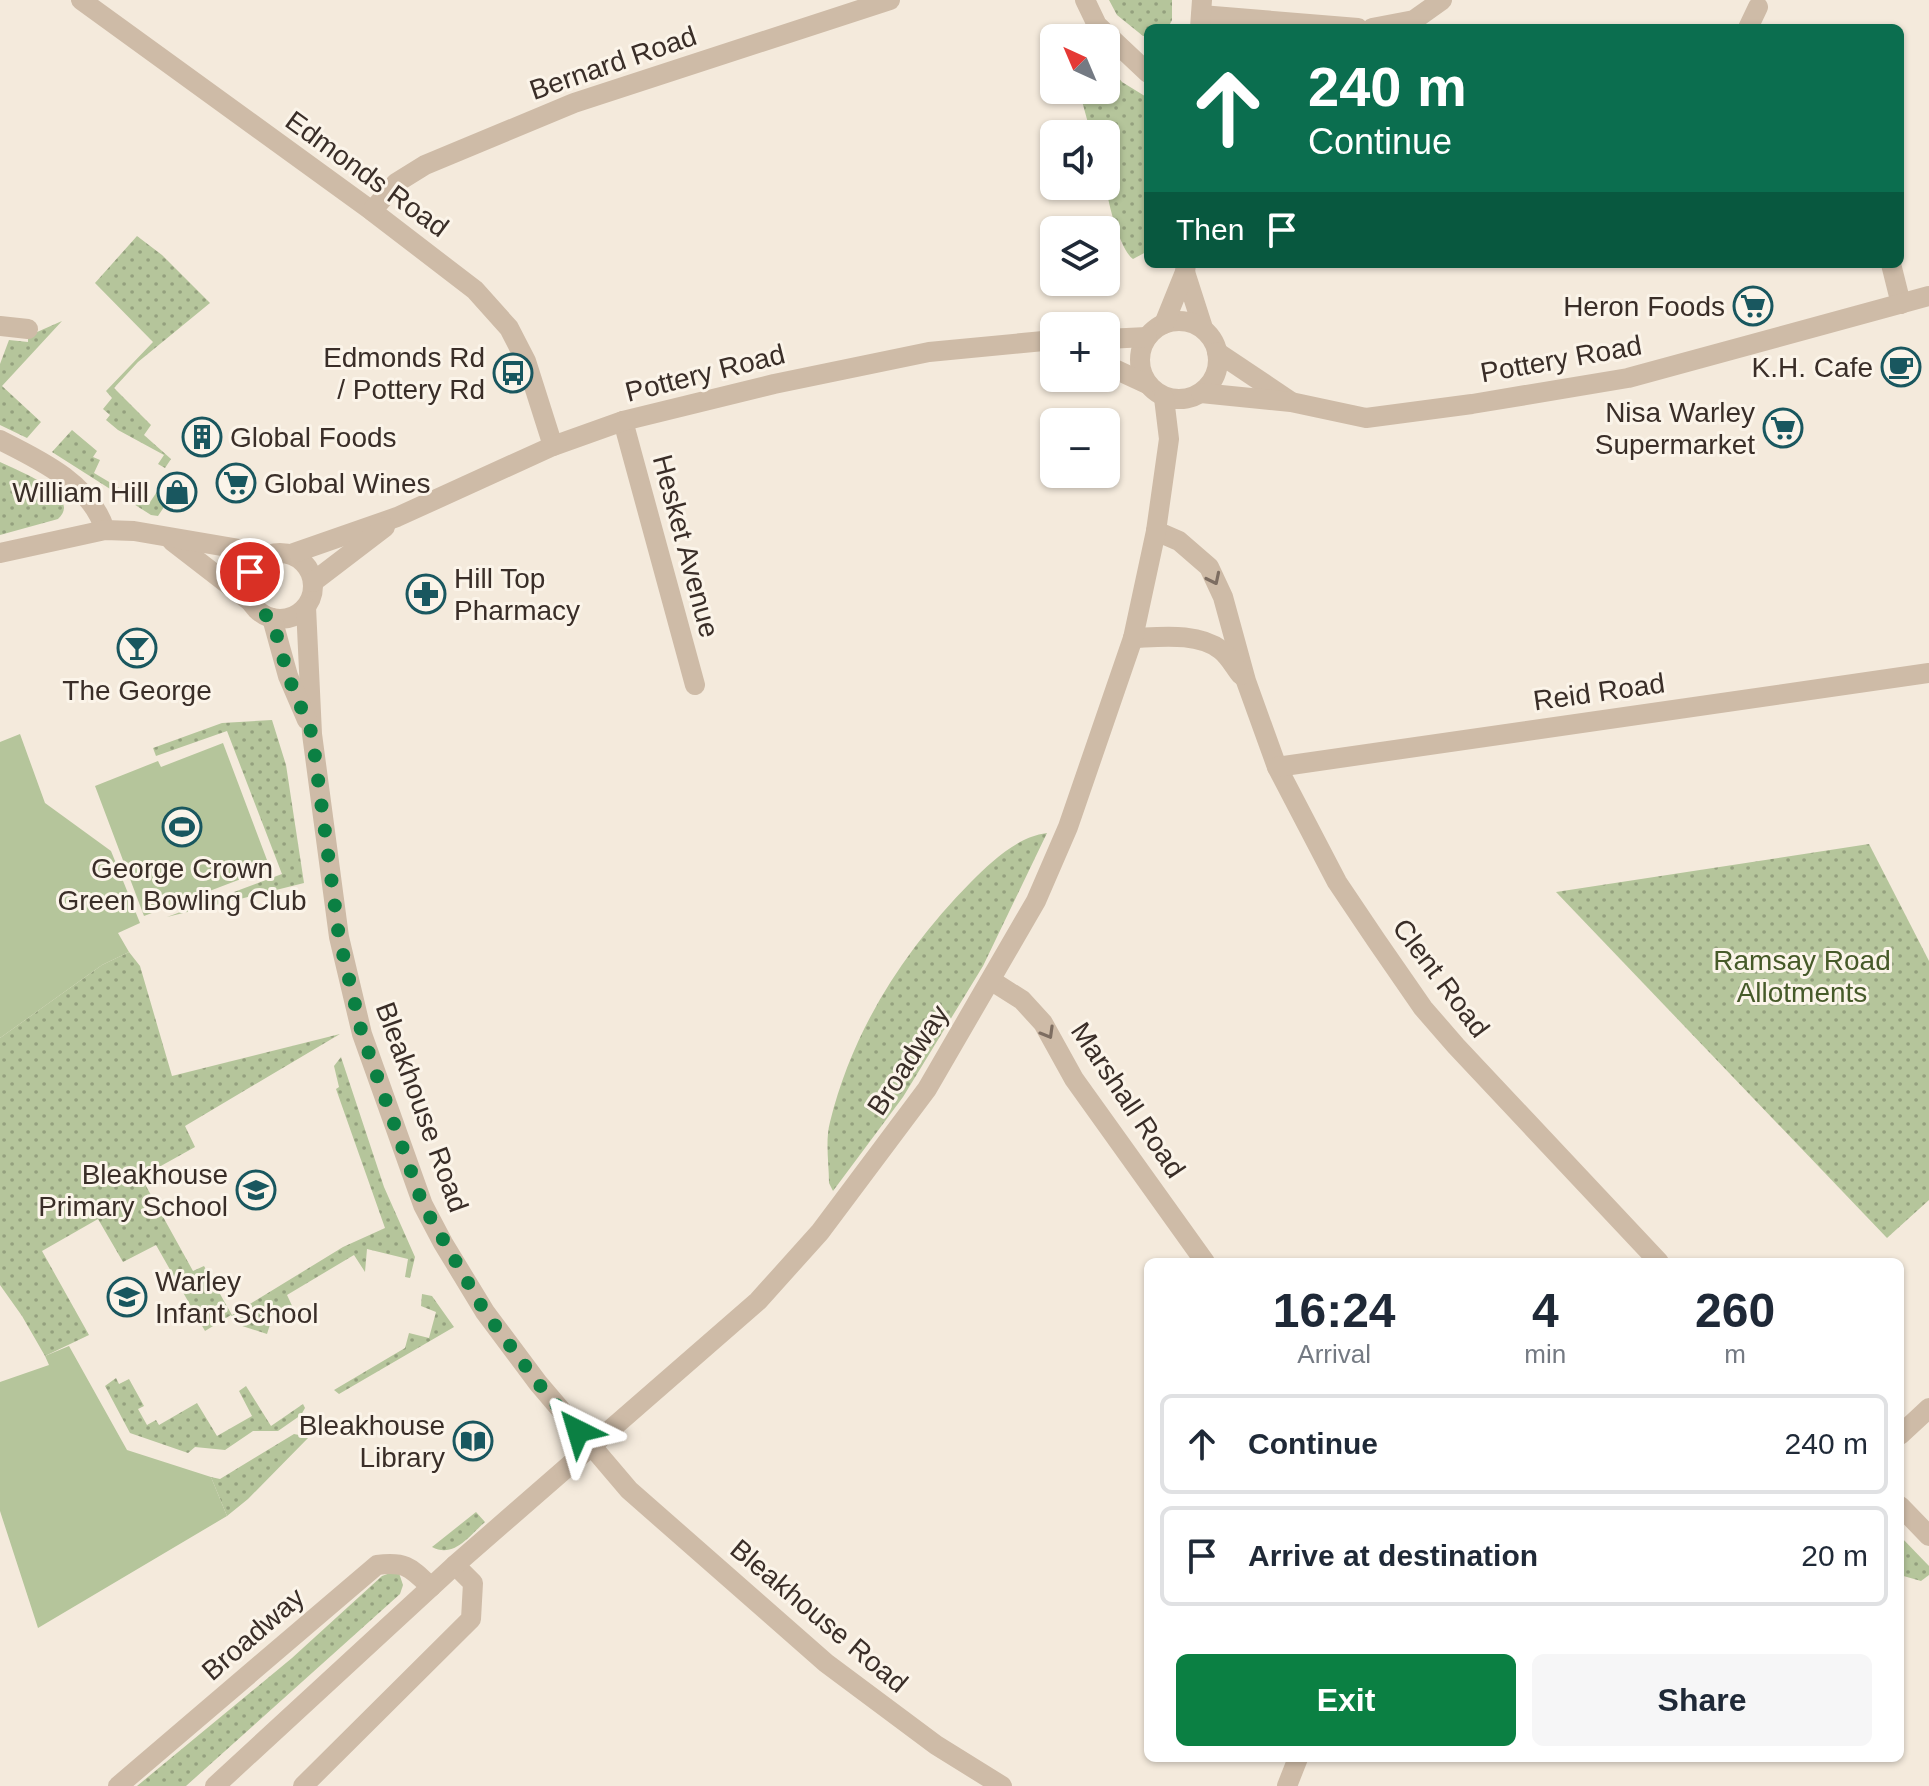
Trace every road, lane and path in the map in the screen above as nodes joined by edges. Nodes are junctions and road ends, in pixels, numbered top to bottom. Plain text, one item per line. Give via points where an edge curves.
1 (890, 0) edge
2 (1085, 0) edge
3 (1442, 0) edge
4 (84, 1) edge
5 (1758, 7) dead end
6 (1201, 14) edge
7 (1313, 24) edge
8 (1393, 24) edge
9 (1750, 24) edge
10 (1144, 69) edge
11 (372, 211) junction
12 (1185, 268) edge
13 (1892, 268) edge
14 (1929, 296) edge
15 (1901, 304) junction
16 (0, 326) edge
17 (1203, 328) junction
18 (28, 329) dead end
19 (1155, 331) junction
20 (1120, 337) edge
21 (1040, 343) edge
22 (1217, 352) junction
23 (1120, 371) edge
24 (1147, 384) junction
25 (1197, 395) junction
26 (1164, 398) junction
27 (1291, 402) junction
28 (623, 421) junction
29 (1169, 439) junction
30 (0, 440) edge
31 (553, 446) junction
32 (397, 517) junction
33 (105, 530) junction
34 (1156, 531) junction
35 (168, 538) junction
36 (0, 553) edge
37 (268, 554) junction
38 (291, 554) junction
39 (313, 582) junction
40 (251, 602) junction
41 (306, 607) junction
42 (272, 618) junction
43 (1133, 638) junction
44 (1929, 673) edge
45 (1246, 681) junction
46 (695, 685) dead end
47 (312, 734) junction
48 (1277, 767) junction
49 (992, 981) junction
50 (1202, 1258) edge
51 (1655, 1258) edge
52 (1929, 1408) edge
53 (1904, 1431) edge
54 (592, 1448) junction
55 (1904, 1510) edge
56 (1929, 1536) edge
57 (455, 1565) junction
58 (431, 1587) junction
59 (1296, 1762) edge
60 (118, 1786) edge
61 (215, 1786) edge
62 (303, 1786) edge
63 (1002, 1786) edge
64 (1287, 1786) edge

1 - 11 street, Bernard Road via 574,103 425,165 396,183
2 - 10 street via 1097,25
3 - 8 street via 1414,20
4 - 11 street, Edmonds Road
5 - 9 street
6 - 7 street
11 - 31 street, Edmonds Road via 475,290 509,328 526,361
12 - 17 street
12 - 19 street
13 - 15 street
14 - 15 street, Pottery Road
15 - 27 street, Pottery Road via 1628,378 1472,404 1366,418
16 - 18 street
17 - 19 street via 1178,321
17 - 22 street
19 - 20 street
19 - 24 street via 1139,360
21 - 28 street, Pottery Road via 929,352
22 - 25 street via 1216,374
22 - 27 street, Pottery Road
23 - 24 street
24 - 26 street
25 - 26 street
25 - 27 street, Pottery Road
25 - 29 street, Broadway
26 - 29 street, Broadway
28 - 31 street, Pottery Road
28 - 46 street, Hesket Avenue
29 - 34 street, Broadway
30 - 33 street via 77,487 101,515
31 - 32 street, Pottery Road
32 - 38 street, Pottery Road
32 - 39 street, Pottery Road
33 - 35 street
33 - 36 street
34 - 43 street, Broadway
34 -> 45 street, Clent Road via 1179,541 1209,567 1223,597
35 - 37 street
35 - 40 street
37 - 38 street
37 - 40 street via 250,572
38 - 39 street via 308,567
39 - 41 street
40 - 42 street
41 - 42 street via 288,618
41 - 47 street, Bleakhouse Road
42 - 47 street, Bleakhouse Road
43 - 45 street, Clent Road via 1203,642 1221,650
43 - 49 street, Broadway via 1068,827 1036,901
44 - 48 street, Reid Road
45 - 48 street, Clent Road
47 - 54 street, Bleakhouse Road via 350,988 423,1205 485,1312
48 - 51 street, Clent Road via 1337,882 1423,1008
49 -> 50 street, Marshall Road via 1022,1000 1043,1023 1074,1079
49 - 54 street, Broadway via 927,1089 820,1232 758,1301
52 - 53 street
54 - 57 street, Broadway
54 - 63 street, Bleakhouse Road via 629,1490 826,1663 924,1737
55 - 56 street
57 - 58 street, Broadway
57 - 62 street via 473,1583 471,1619
58 - 60 street, Broadway via 407,1565 377,1565
58 - 61 street, Broadway
59 - 64 street

